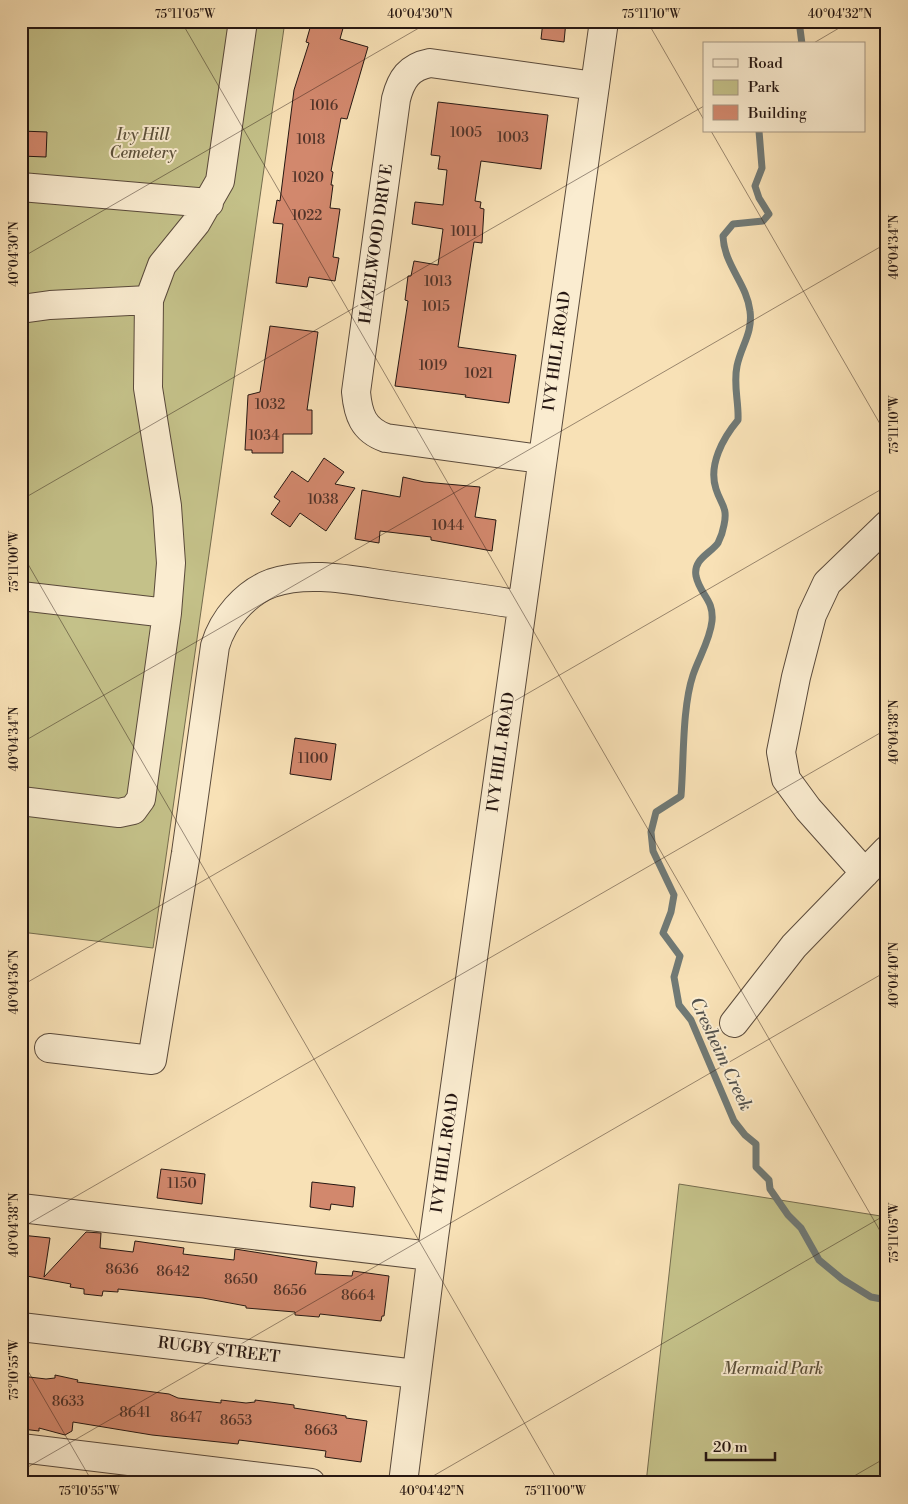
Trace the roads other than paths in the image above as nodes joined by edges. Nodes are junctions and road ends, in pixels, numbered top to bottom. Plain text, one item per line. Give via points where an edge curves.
1 (242, 21) edge
2 (604, 21) edge
3 (595, 86) junction
4 (21, 187) edge
5 (209, 203) junction
6 (149, 300) junction
7 (21, 309) edge
8 (541, 459) junction
9 (887, 525) edge
10 (21, 596) edge
11 (522, 605) junction
12 (167, 613) junction
13 (21, 801) edge
14 (887, 850) edge
15 (865, 872) junction
16 (734, 1023) dead end
17 (49, 1048) dead end
18 (21, 1208) edge
19 (431, 1256) junction
20 (21, 1327) edge
21 (416, 1374) junction
22 (21, 1448) edge
23 (311, 1483) edge
24 (402, 1483) edge

1 - 5 street via 224,163 220,181
2 - 3 street, IVY HILL ROAD
3 - 8 street, IVY HILL ROAD
3 - 8 street, HAZELWOOD DRIVE via 430,63 410,70 396,98 356,392 359,413 368,429 386,438
4 - 5 street
5 - 6 street via 162,265
6 - 7 street
6 - 12 street via 148,388 170,536
8 - 11 street, IVY HILL ROAD
9 - 15 street via 828,583 812,616 781,752 786,779 808,809
10 - 12 street
11 - 17 street via 345,580 295,578 272,583 241,604 220,630 215,646 152,1060
11 - 19 street, IVY HILL ROAD
12 - 13 street via 138,805 119,813
14 - 15 street
15 - 16 street via 794,946
18 - 19 street
19 - 21 street, IVY HILL ROAD
20 - 21 street, RUGBY STREET
21 - 24 street, IVY HILL ROAD
22 - 23 street

